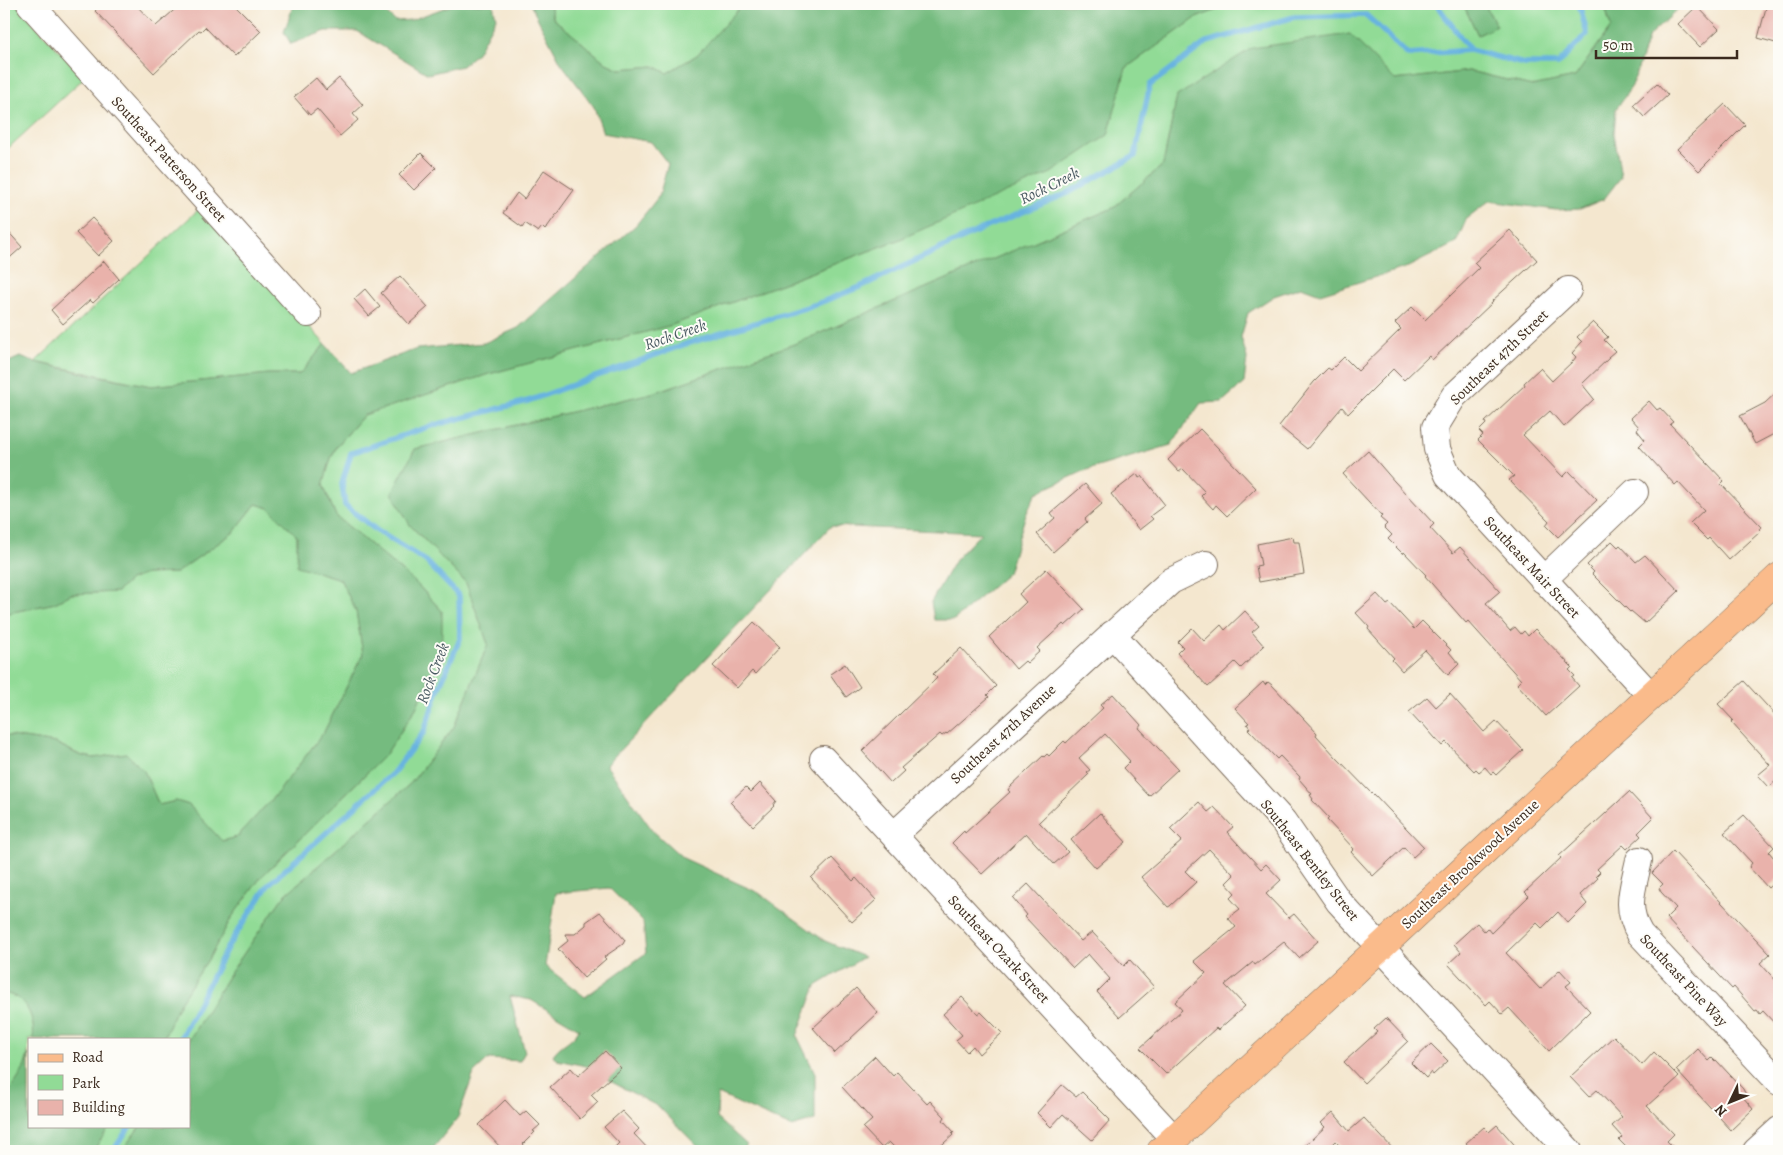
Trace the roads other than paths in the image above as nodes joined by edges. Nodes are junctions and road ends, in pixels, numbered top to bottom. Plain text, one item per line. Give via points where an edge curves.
1 (30, 4) edge
2 (1568, 290) dead end
3 (308, 314) dead end
4 (1435, 427) joint
5 (1635, 492) dead end
6 (1206, 564) dead end
7 (1779, 577) edge
8 (1543, 580) junction
9 (1112, 634) junction
10 (1651, 696) junction
11 (823, 759) dead end
12 (894, 835) junction
13 (1639, 860) dead end
14 (1380, 948) junction
15 (1779, 1082) edge
16 (1779, 1130) edge
17 (1168, 1145) edge
18 (1569, 1151) edge
19 (1756, 1151) edge

1 - 3 street, Southeast Patterson Street
2 - 4 street, Southeast 47th Street via 1454,396
4 - 8 street, Southeast Mair Street via 1437,449 1448,475
5 - 8 street
6 - 9 street, Southeast 47th Avenue via 1172,581
7 - 10 main road, Southeast Brookwood Avenue
8 - 10 street, Southeast Mair Street
9 - 12 street, Southeast 47th Avenue
9 - 14 street, Southeast Bentley Street via 1283,821 1339,902
10 - 14 main road, Southeast Brookwood Avenue
11 - 12 street, Southeast Ozark Street
12 - 17 street, Southeast Ozark Street
13 - 15 street, Southeast Pine Way via 1630,906 1633,922 1640,934
14 - 17 main road, Southeast Brookwood Avenue
14 - 18 street, Southeast Bentley Street
16 - 19 street

